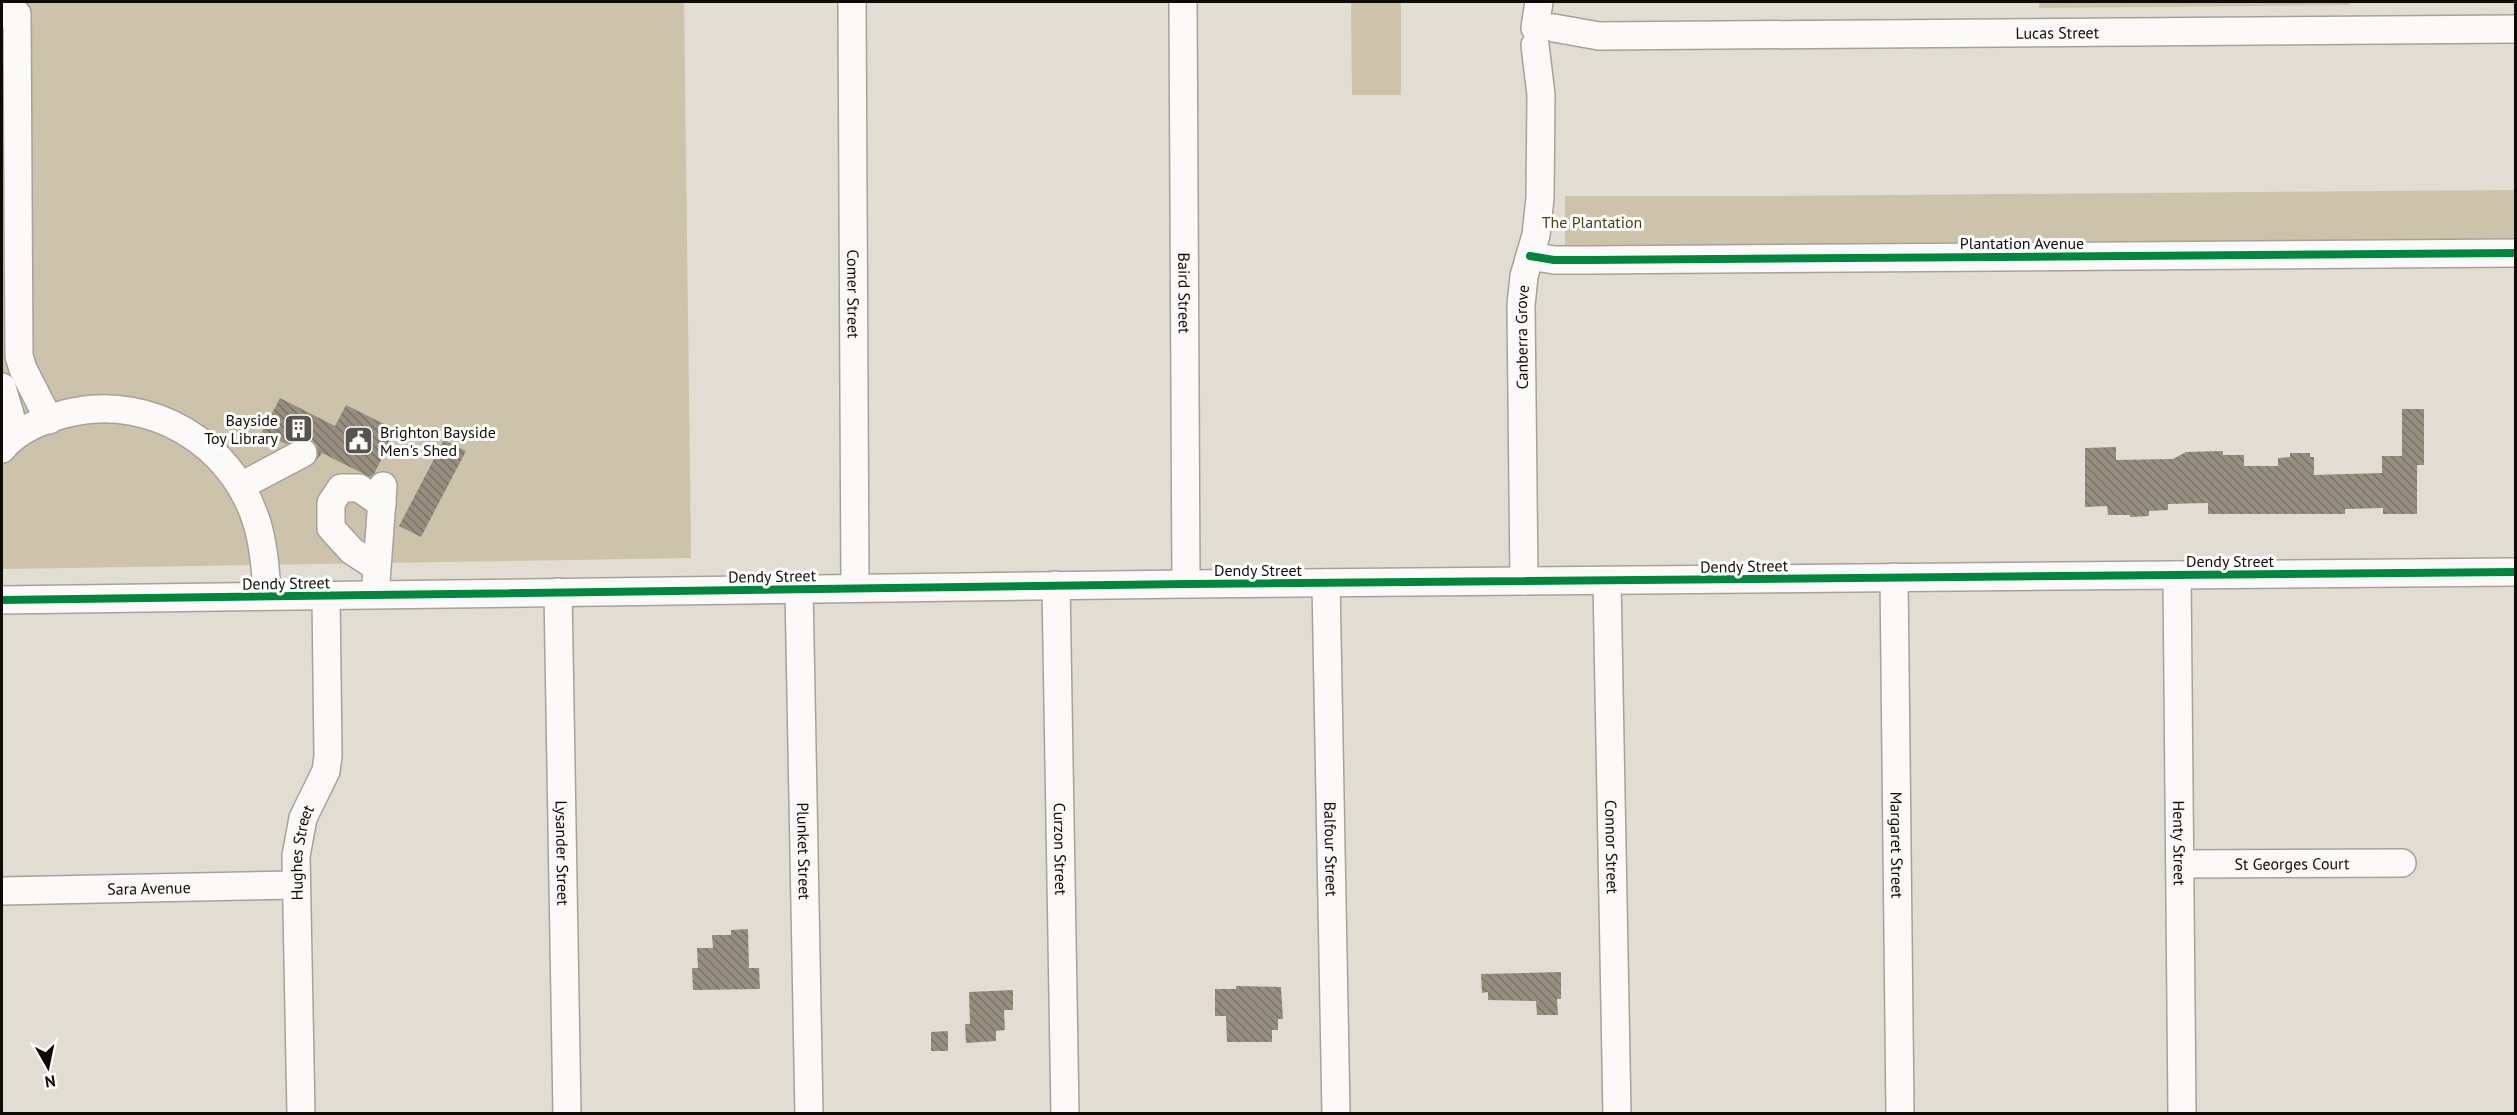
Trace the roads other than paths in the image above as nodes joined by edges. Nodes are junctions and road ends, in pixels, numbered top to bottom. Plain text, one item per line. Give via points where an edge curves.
1 (852, 2) edge
2 (1183, 2) edge
3 (2, 14) edge
4 (1545, 28) edge
5 (2516, 29) edge
6 (2516, 253) edge
7 (1530, 256) junction
8 (10, 360) edge
9 (2, 387) edge
10 (49, 420) junction
11 (9, 442) edge
12 (303, 453) dead end
13 (241, 486) junction
14 (375, 566) junction
15 (2516, 572) edge
16 (2177, 575) junction
17 (1894, 577) junction
18 (1524, 581) junction
19 (1607, 581) junction
20 (1326, 583) junction
21 (1186, 584) junction
22 (1056, 585) junction
23 (855, 588) junction
24 (799, 589) junction
25 (558, 592) junction
26 (376, 595) junction
27 (267, 596) junction
28 (326, 596) junction
29 (2, 600) edge
30 (2402, 863) dead end
31 (2181, 864) junction
32 (297, 885) junction
33 (2, 891) edge
34 (301, 1113) edge
35 (567, 1113) edge
36 (809, 1113) edge
37 (1065, 1113) edge
38 (1336, 1113) edge
39 (1617, 1113) edge
40 (1900, 1113) edge
41 (2182, 1113) edge

1 - 23 street, Comer Street
2 - 21 street, Baird Street
3 - 8 street via 16,14
4 - 5 street, Lucas Street via 1599,36
4 - 7 street, Canberra Grove via 1539,218
6 - 7 street, Plantation Avenue via 1587,260
7 - 18 street, Canberra Grove via 1521,304
8 - 10 street via 23,369
9 - 11 street
10 - 11 street
10 - 13 street via 83,410 110,409 165,420 194,434 222,460
12 - 13 street
13 - 27 street via 262,540
14 - 14 street via 383,494 341,488 331,503 331,528 352,551
14 - 26 street
15 - 16 street, Dendy Street
16 - 17 street, Dendy Street
16 - 31 street, Henty Street
17 - 19 street, Dendy Street
17 - 40 street, Margaret Street
18 - 19 street, Dendy Street
18 - 20 street, Dendy Street
19 - 39 street, Connor Street
20 - 21 street, Dendy Street
20 - 38 street, Balfour Street
21 - 22 street, Dendy Street
22 - 23 street, Dendy Street
22 - 37 street, Curzon Street
23 - 24 street, Dendy Street
24 - 25 street, Dendy Street
24 - 36 street, Plunket Street
25 - 26 street, Dendy Street
25 - 35 street, Lysander Street
26 - 28 street, Dendy Street
27 - 28 street, Dendy Street
27 - 29 street, Dendy Street
28 - 32 street, Hughes Street via 328,756 326,771 298,835
30 - 31 street, St Georges Court
31 - 41 street, Henty Street
32 - 33 street, Sara Avenue
32 - 34 street, Hughes Street

